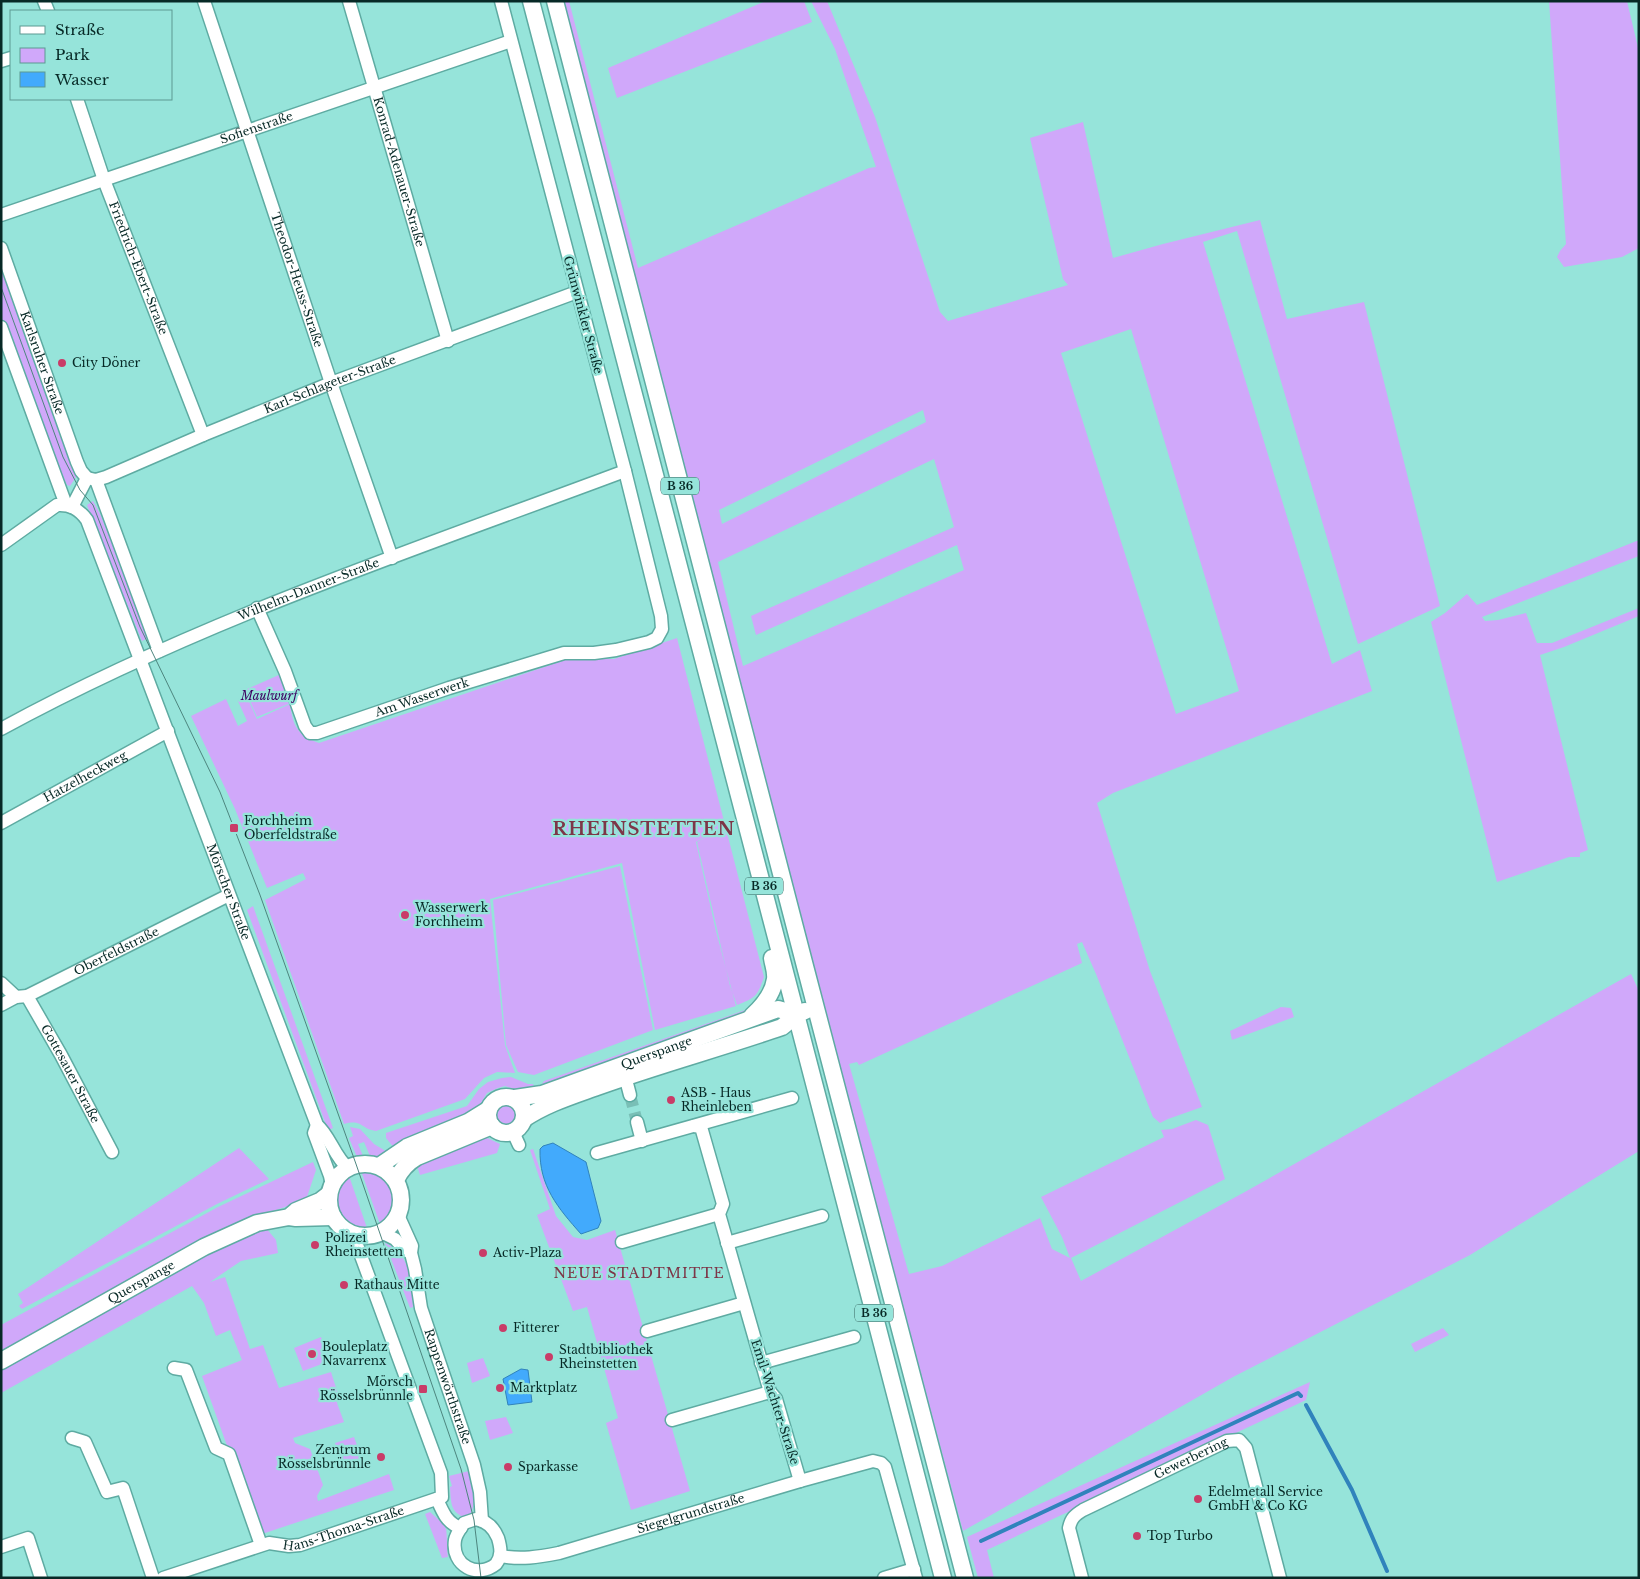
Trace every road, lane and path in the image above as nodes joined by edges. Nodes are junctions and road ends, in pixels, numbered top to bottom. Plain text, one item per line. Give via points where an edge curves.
1 (204, 1) edge
2 (349, 1) edge
3 (500, 1) edge
4 (531, 1) edge
5 (555, 1) edge
6 (511, 41) junction
7 (374, 87) junction
8 (77, 100) edge
9 (247, 131) junction
10 (104, 180) junction
11 (1, 215) edge
12 (1, 248) edge
13 (577, 292) junction
14 (1, 327) edge
15 (448, 341) junction
16 (331, 383) junction
17 (203, 435) junction
18 (625, 471) junction
19 (91, 479) junction
20 (69, 506) junction
21 (1, 545) edge
22 (392, 558) junction
23 (257, 608) junction
24 (662, 629) joint
25 (159, 651) junction
26 (140, 660) junction
27 (1, 729) edge
28 (168, 731) junction
29 (1, 823) edge
30 (229, 895) junction
31 (773, 924) junction
32 (1, 983) edge
33 (22, 997) junction
34 (1, 1004) edge
35 (816, 1008) junction
36 (796, 1014) junction
37 (749, 1018) junction
38 (624, 1071) junction
39 (630, 1095) tunnel mouth
40 (515, 1098) junction
41 (792, 1098) dead end
42 (489, 1109) junction
43 (524, 1119) junction
44 (637, 1122) tunnel mouth
45 (316, 1125) junction
46 (492, 1126) junction
47 (694, 1126) junction
48 (642, 1141) junction
49 (112, 1152) dead end
50 (597, 1153) dead end
51 (379, 1166) junction
52 (348, 1168) junction
53 (396, 1180) junction
54 (330, 1190) junction
55 (719, 1214) junction
56 (398, 1215) junction
57 (822, 1216) dead end
58 (288, 1217) junction
59 (333, 1217) junction
60 (381, 1232) junction
61 (353, 1234) junction
62 (622, 1242) dead end
63 (728, 1243) junction
64 (411, 1253) junction
65 (744, 1303) junction
66 (647, 1331) dead end
67 (854, 1337) dead end
68 (1, 1361) edge
69 (761, 1363) junction
70 (174, 1368) dead end
71 (770, 1392) junction
72 (672, 1420) dead end
73 (72, 1438) dead end
74 (800, 1480) junction
75 (437, 1499) junction
76 (482, 1521) junction
77 (461, 1528) junction
78 (261, 1545) junction
79 (1, 1547) edge
80 (501, 1556) junction
81 (915, 1574) edge
82 (490, 1575) edge
83 (473, 1576) edge
84 (41, 1578) edge
85 (153, 1578) edge
86 (163, 1578) edge
87 (884, 1578) edge
88 (943, 1578) edge
89 (965, 1578) edge
90 (1082, 1578) edge
91 (1280, 1578) edge

1 - 9 street, Theodor-Heuss-Straße
2 - 7 street, Konrad-Adenauer-Straße
3 - 6 street, Grünwinkler Straße
4 - 31 main road, B 36
5 - 35 main road, B 36
6 - 7 street, Sofienstraße
6 - 13 street, Grünwinkler Straße
7 - 9 street, Sofienstraße
7 - 15 street, Konrad-Adenauer-Straße
8 - 10 street, Friedrich-Ebert-Straße
9 - 10 street, Sofienstraße
9 - 16 street, Theodor-Heuss-Straße
10 - 11 street, Sofienstraße
10 - 17 street, Friedrich-Ebert-Straße
12 - 19 street, Karlsruher Straße via 77,462 81,471
13 - 15 street, Karl-Schlageter-Straße
13 - 18 street, Grünwinkler Straße
14 - 20 street, Karlsruher Straße
15 - 16 street, Karl-Schlageter-Straße
16 - 17 street, Karl-Schlageter-Straße
16 - 22 street, Theodor-Heuss-Straße
17 - 19 street, Karl-Schlageter-Straße
18 - 22 street, Wilhelm-Danner-Straße
18 - 24 street, Grünwinkler Straße
19 - 20 street
19 - 25 street, Karlsruher Straße
20 - 21 street via 57,505
20 - 26 street, Karlsruher Straße via 87,520
22 - 23 street, Wilhelm-Danner-Straße
23 - 24 street, Am Wasserwerk via 310,733 564,653 594,653 650,642
23 - 25 street, Wilhelm-Danner-Straße
25 - 26 street, Wilhelm-Danner-Straße
26 - 27 street, Wilhelm-Danner-Straße
26 - 28 street, Mörscher Straße
28 - 29 street, Hatzelheckweg
28 - 30 street, Mörscher Straße
30 - 33 street, Oberfeldstraße
30 - 45 street, Mörscher Straße
31 - 36 main road, B 36
31 - 37 main road via 772,960 776,978 764,1005
32 - 33 street, Gottesauer Straße
33 - 34 street, Oberfeldstraße
33 - 49 street, Gottesauer Straße via 61,1055
35 - 36 main road, Querspange
35 - 89 main road, B 36
36 - 37 main road, Querspange via 778,1009
36 - 38 main road, Querspange via 782,1027
36 - 88 main road, B 36
37 - 38 main road, Querspange
38 - 39 street
38 - 40 main road, Querspange via 542,1094
38 - 43 main road, Querspange
40 - 42 main road via 502,1096
40 - 43 main road via 523,1108
41 - 47 street
42 - 46 main road
42 - 51 main road via 468,1122 407,1147
43 - 46 main road via 516,1138
44 - 48 street
45 - 52 street, Mörscher Straße
45 - 54 street, Mörscher Straße via 314,1133 330,1176
46 - 53 main road via 417,1157 400,1171
47 - 48 street
47 - 55 street, Emil-Wachter-Straße via 700,1127 723,1204
48 - 50 street
51 - 52 main road via 362,1163
51 - 53 main road
52 - 54 main road via 338,1175
53 - 56 main road via 401,1200
54 - 58 main road via 320,1201
54 - 59 main road
55 - 62 street
55 - 63 street, Emil-Wachter-Straße
56 - 60 main road
56 - 64 street, Rappenwörthstraße via 411,1243
57 - 63 street
58 - 59 main road
58 - 68 main road, Querspange via 257,1223 204,1247
59 - 61 main road via 342,1228
60 - 61 main road via 368,1236
60 - 64 street
61 - 75 street via 441,1473 442,1497
63 - 65 street, Emil-Wachter-Straße
64 - 76 street, Rappenwörthstraße via 421,1308 474,1464
65 - 66 street
65 - 69 street, Emil-Wachter-Straße
67 - 69 street
69 - 71 street, Emil-Wachter-Straße
70 - 78 street via 186,1370 216,1448 228,1454
71 - 72 street
71 - 74 street, Emil-Wachter-Straße via 776,1399
73 - 85 street via 85,1442 107,1492 123,1488
74 - 80 street, Siegelgrundstraße via 559,1553 516,1559
74 - 81 street, Siegelgrundstraße via 873,1461 881,1463 887,1472
75 - 77 street via 451,1524
75 - 78 street, Hans-Thoma-Straße via 300,1545
76 - 77 street via 470,1520
76 - 80 street via 494,1530
77 - 83 street via 455,1540 457,1559
78 - 86 street, Hans-Thoma-Straße
79 - 84 street via 28,1538
80 - 82 street
81 - 87 street
82 - 83 street
90 - 91 street, Gewerbering via 1069,1528 1074,1516 1227,1441 1239,1440 1246,1448

